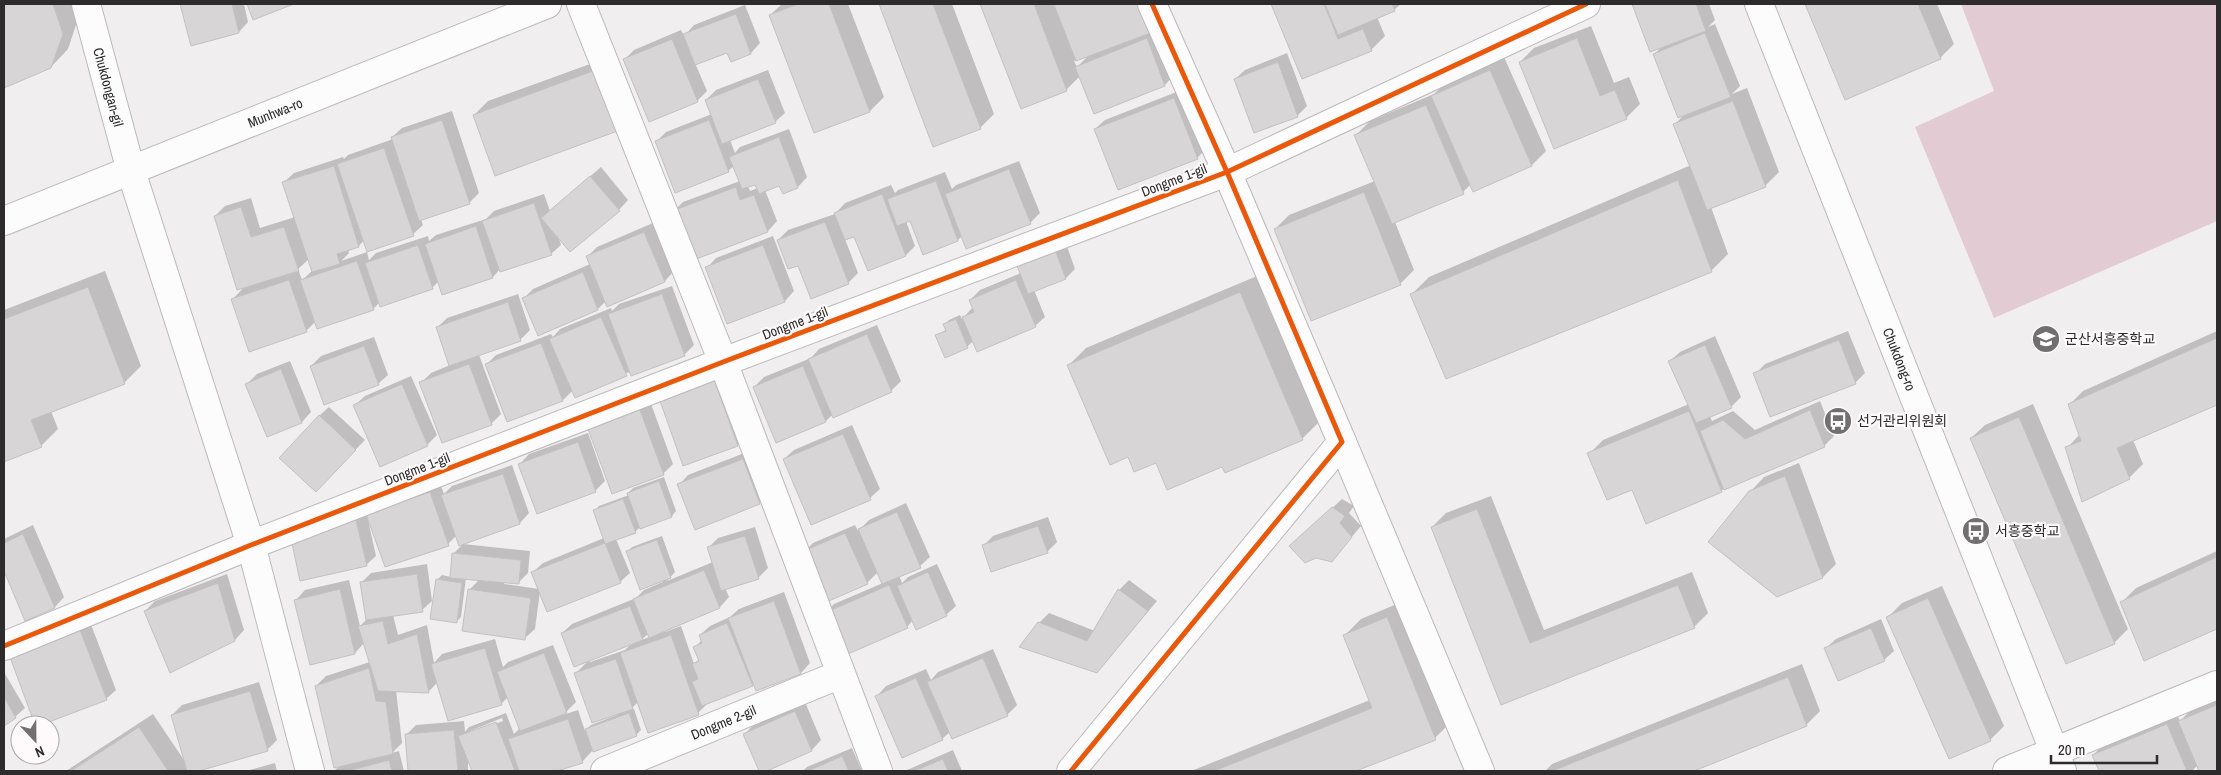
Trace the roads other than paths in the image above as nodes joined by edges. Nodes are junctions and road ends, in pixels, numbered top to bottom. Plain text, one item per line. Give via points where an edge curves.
1 (86, 4) edge
2 (547, 4) edge
3 (580, 4) edge
4 (1152, 4) edge
5 (1586, 4) edge
6 (1760, 4) edge
7 (131, 170) junction
8 (1227, 172) junction
9 (4, 222) edge
10 (723, 362) junction
11 (1342, 442) junction
12 (251, 545) junction
13 (4, 646) edge
14 (840, 674) junction
15 (2217, 685) edge
16 (2058, 762) edge
17 (310, 771) edge
18 (605, 771) edge
19 (878, 771) edge
20 (1071, 771) edge
21 (1480, 771) edge
22 (2007, 771) edge

1 - 7 street, Chukdongan-gil
2 - 7 street, Munhwa-ro
3 - 10 street
4 - 8 street
5 - 8 street, Dongme 1-gil
6 - 16 street, Chukdong-ro
7 - 9 street, Munhwa-ro
7 - 12 street, Chukdongan-gil
8 - 10 street, Dongme 1-gil
8 - 11 street
10 - 12 street, Dongme 1-gil
10 - 14 street
11 - 20 street
11 - 21 street
12 - 13 street, Dongme 1-gil
12 - 17 street, Chukdongan-gil
14 - 18 street, Dongme 2-gil
14 - 19 street
15 - 16 street
16 - 22 street

